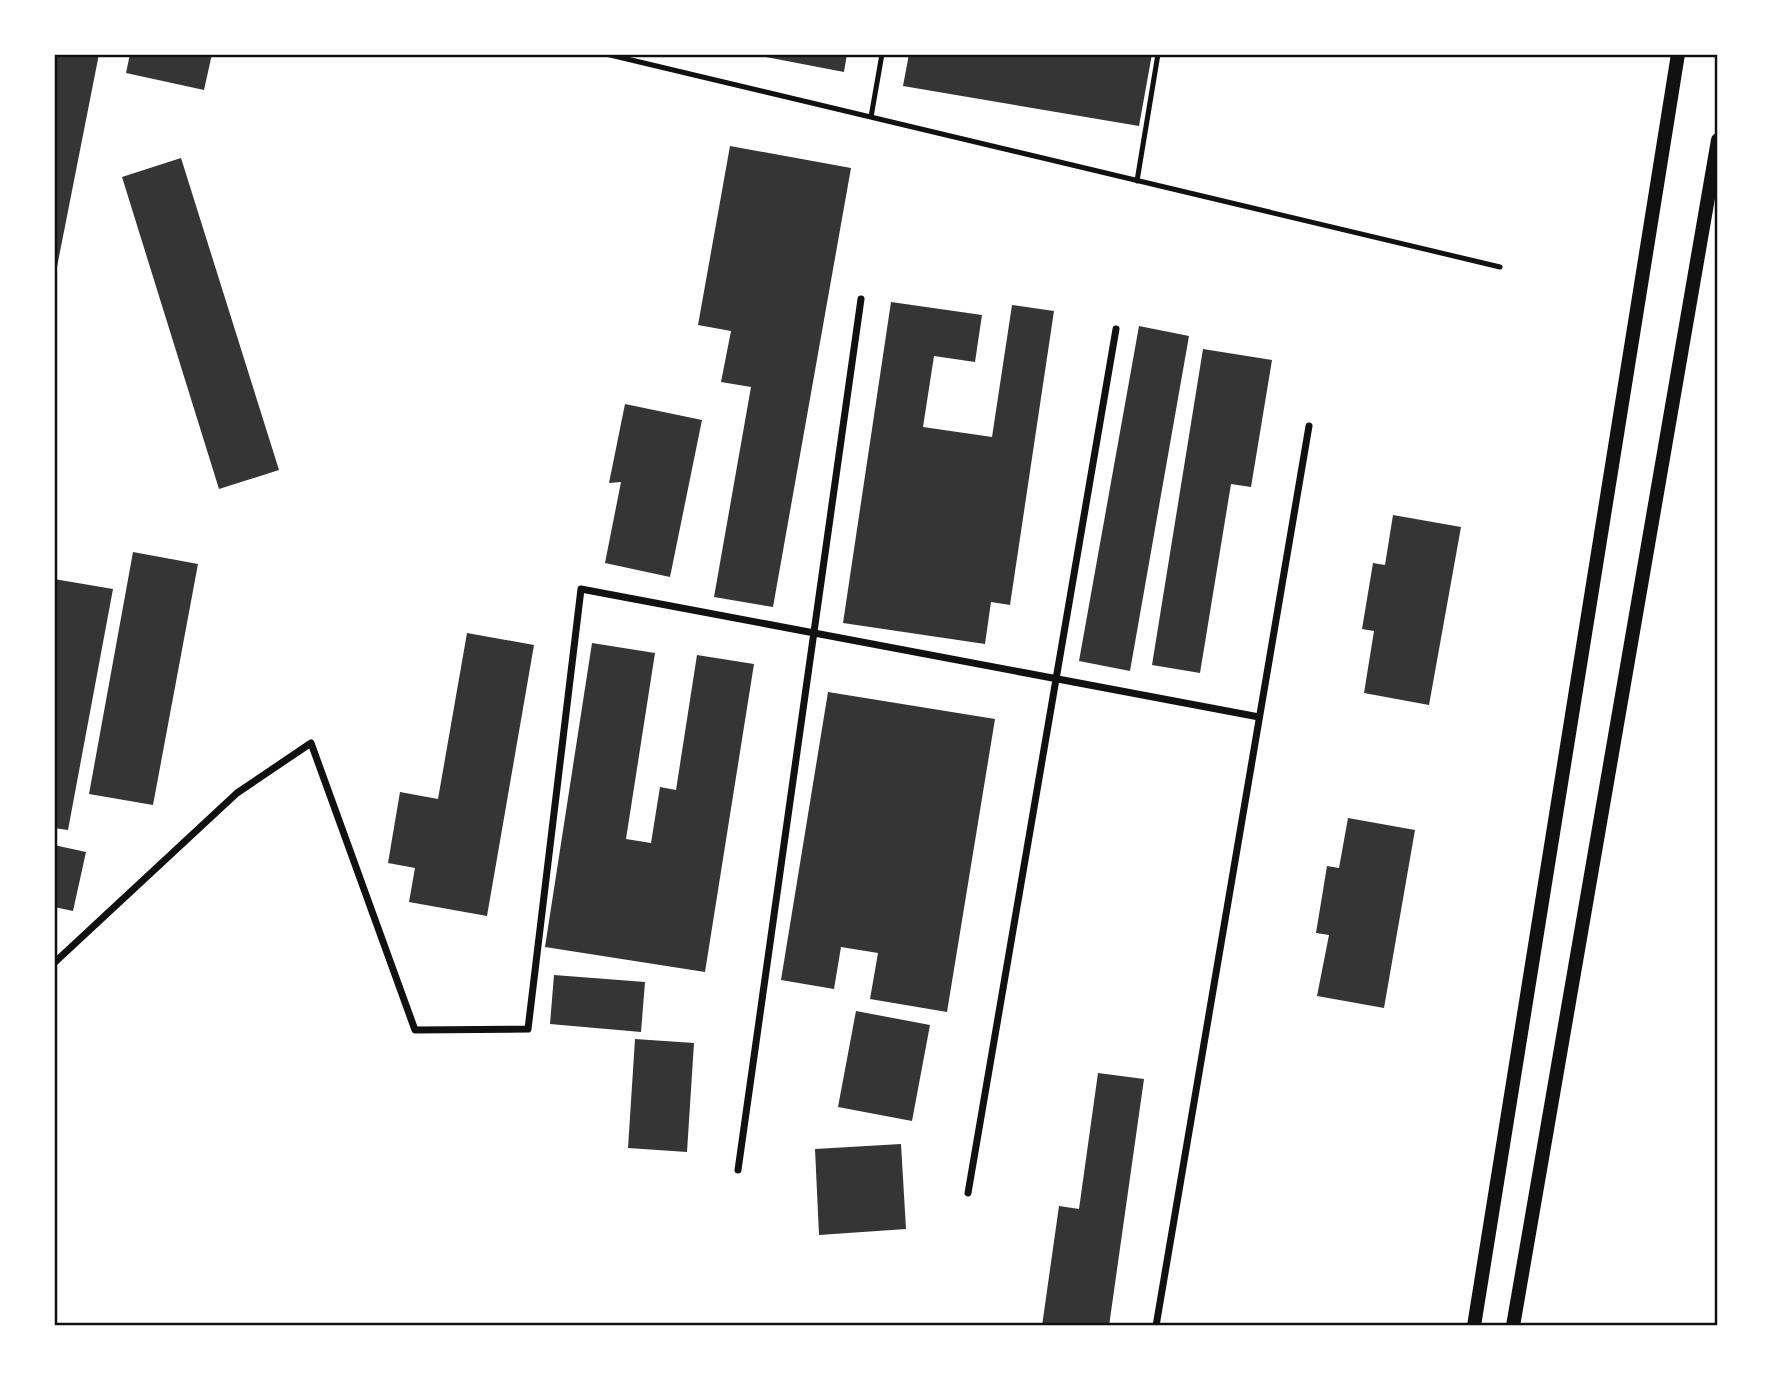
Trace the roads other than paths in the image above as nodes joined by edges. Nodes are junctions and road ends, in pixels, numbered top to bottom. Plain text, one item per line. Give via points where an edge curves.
1 (606, 54) edge
2 (882, 54) edge
3 (1158, 54) edge
4 (1678, 54) edge
5 (871, 117) junction
6 (1718, 140) edge
7 (1137, 181) junction
8 (1500, 267) dead end
9 (861, 299) dead end
10 (1116, 329) dead end
11 (1309, 426) dead end
12 (814, 633) junction
13 (1056, 678) junction
14 (1259, 717) junction
15 (54, 963) edge
16 (738, 1170) dead end
17 (968, 1192) dead end
18 (1156, 1326) edge
19 (1474, 1326) edge
20 (1513, 1326) edge

1 - 5 lane
2 - 5 lane
3 - 7 lane
4 - 19 main road
5 - 7 lane
6 - 20 main road
7 - 8 lane
9 - 12 street
10 - 13 street
11 - 14 street
12 - 13 street
12 - 15 street via 581,589 528,1028 415,1030 312,743 237,793
12 - 16 street
13 - 14 street
13 - 17 street
14 - 18 street

